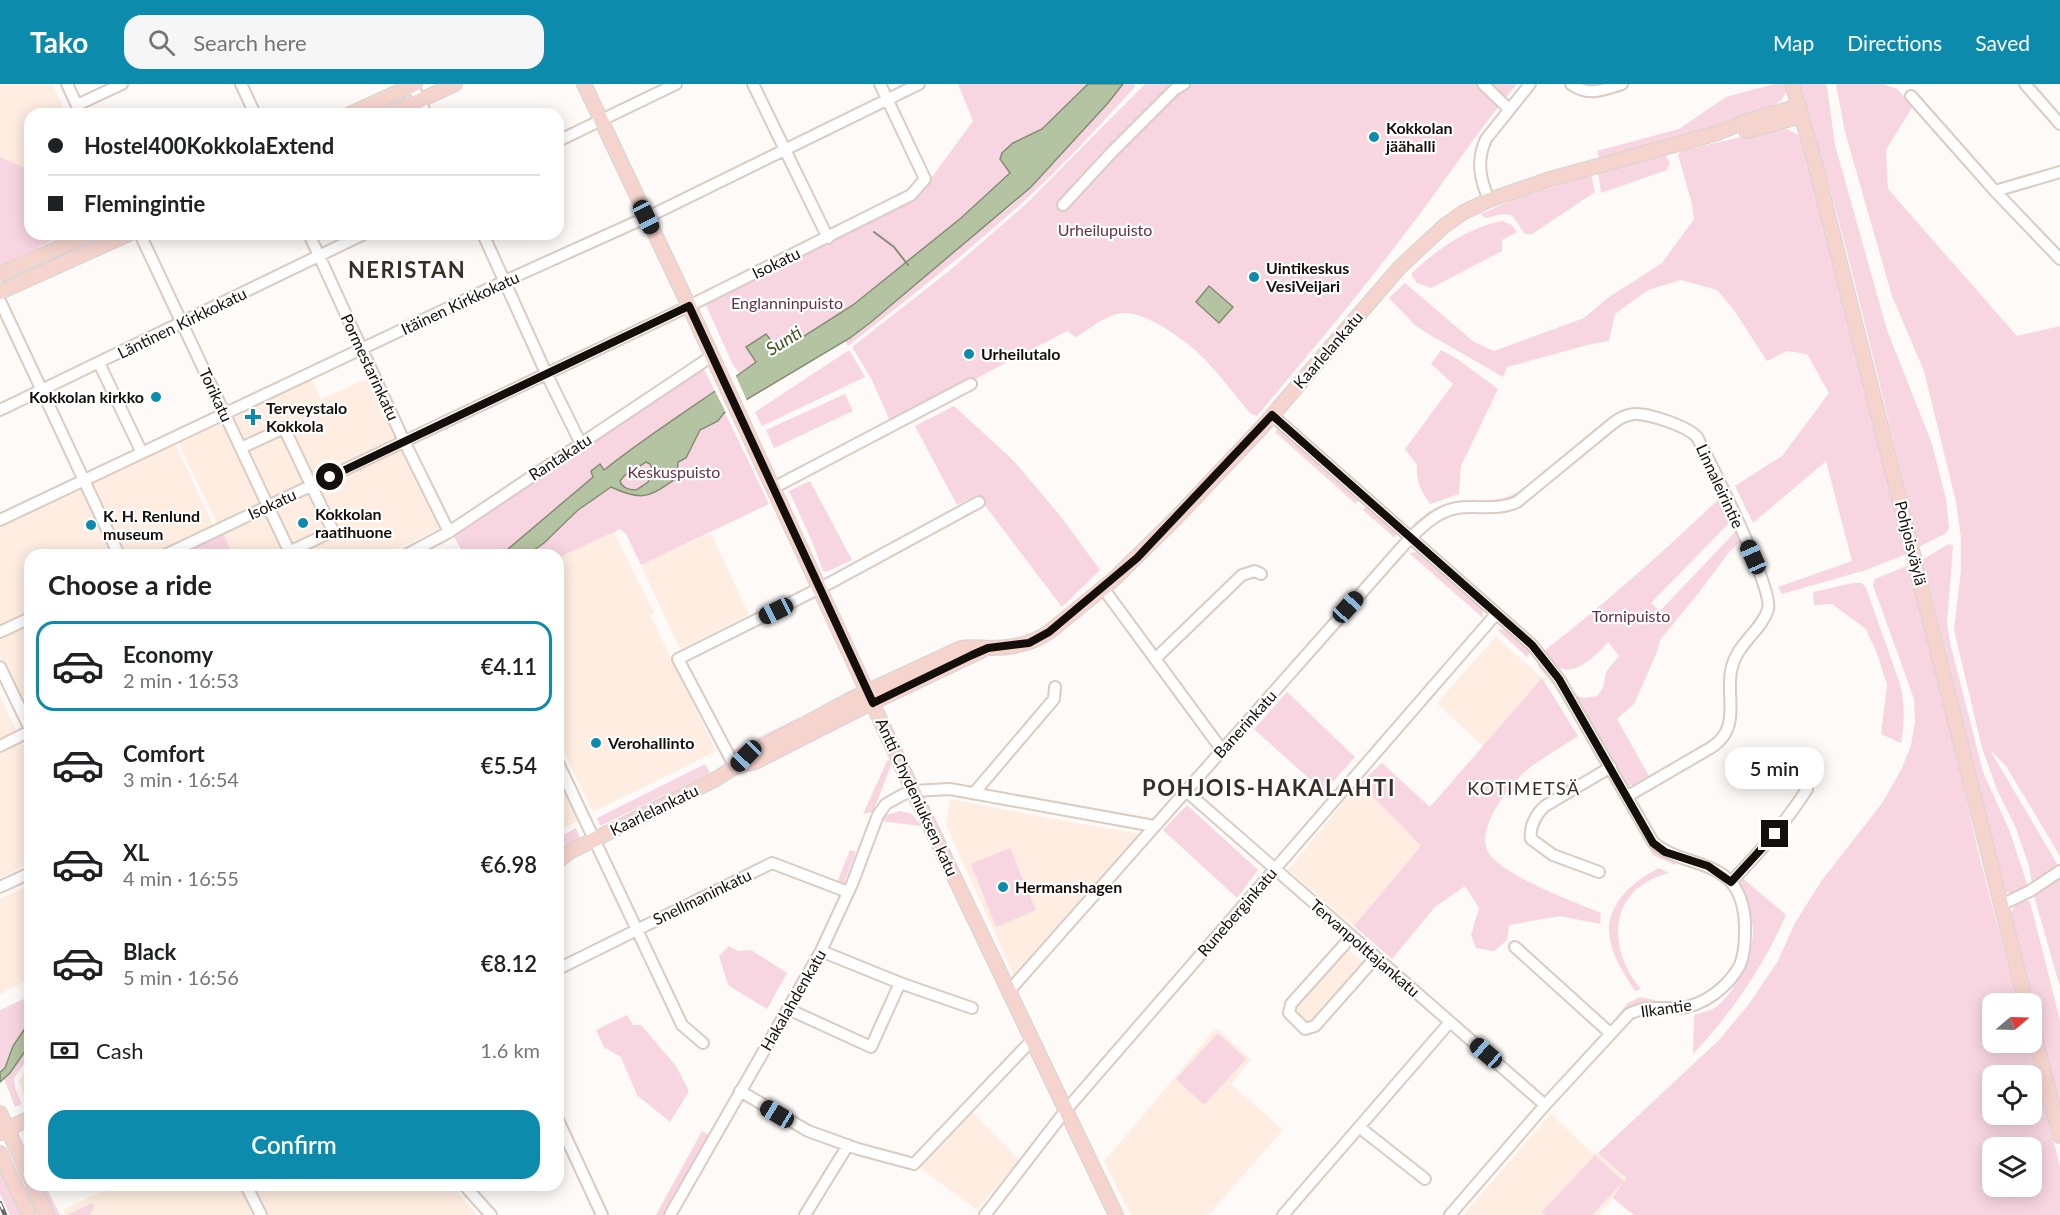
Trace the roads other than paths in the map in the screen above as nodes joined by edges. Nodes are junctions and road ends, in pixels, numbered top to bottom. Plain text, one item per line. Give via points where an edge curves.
1 (67, 84) edge
2 (122, 84) edge
3 (241, 84) edge
4 (413, 84) edge
5 (455, 84) edge
6 (584, 84) edge
7 (676, 84) edge
8 (753, 84) edge
9 (880, 84) edge
10 (919, 84) edge
11 (1184, 84) edge
12 (1483, 84) edge
13 (1530, 84) edge
14 (1570, 84) edge
15 (1622, 84) edge
16 (1792, 84) edge
17 (2025, 84) edge
18 (1911, 96) dead end
19 (420, 100) junction
20 (887, 100) junction
21 (78, 108) edge
22 (82, 108) edge
23 (252, 108) edge
24 (363, 108) edge
25 (403, 108) edge
26 (423, 108) edge
27 (1509, 109) junction
28 (1801, 111) junction
29 (601, 120) junction
30 (2060, 124) edge
31 (564, 138) edge
32 (786, 150) junction
33 (2060, 172) edge
34 (1995, 191) junction
35 (1489, 200) junction
36 (1063, 205) dead end
37 (646, 217) junction
38 (828, 238) junction
39 (76, 240) edge
40 (116, 240) edge
41 (143, 240) edge
42 (312, 240) edge
43 (351, 240) edge
44 (486, 240) edge
45 (319, 256) junction
46 (2060, 259) edge
47 (0, 274) edge
48 (505, 281) junction
49 (0, 292) edge
50 (0, 301) edge
51 (689, 306) junction
52 (182, 323) junction
53 (362, 349) junction
54 (712, 356) junction
55 (99, 363) junction
56 (546, 373) junction
57 (971, 384) dead end
58 (41, 390) junction
59 (0, 410) edge
60 (225, 414) junction
61 (1272, 415) junction
62 (404, 441) junction
63 (581, 444) junction
64 (241, 448) junction
65 (142, 453) junction
66 (84, 480) junction
67 (311, 486) junction
68 (773, 488) junction
69 (979, 502) dead end
70 (268, 506) junction
71 (0, 520) edge
72 (449, 532) junction
73 (1410, 538) junction
74 (116, 549) edge
75 (178, 549) edge
76 (288, 549) edge
77 (298, 549) edge
78 (417, 549) edge
79 (1261, 574) dead end
80 (1103, 588) junction
81 (819, 589) junction
82 (1496, 614) junction
83 (24, 621) edge
84 (0, 632) edge
85 (1155, 659) junction
86 (0, 667) edge
87 (1055, 687) dead end
88 (870, 697) junction
89 (24, 717) edge
90 (24, 733) edge
91 (0, 746) edge
92 (1222, 750) junction
93 (735, 767) junction
94 (1611, 767) junction
95 (564, 776) edge
96 (1807, 789) dead end
97 (913, 791) junction
98 (1186, 791) junction
99 (974, 792) junction
100 (1628, 796) junction
101 (1154, 826) junction
102 (594, 839) junction
103 (564, 851) edge
104 (1275, 869) junction
105 (2060, 871) edge
106 (1599, 872) dead end
107 (24, 876) edge
108 (1731, 882) junction
109 (0, 887) edge
110 (848, 892) junction
111 (2001, 905) junction
112 (638, 929) junction
113 (1352, 936) junction
114 (1515, 947) dead end
115 (821, 951) junction
116 (1376, 957) junction
117 (564, 966) edge
118 (900, 983) junction
119 (1009, 991) junction
120 (2023, 993) edge
121 (972, 1008) dead end
122 (789, 1010) junction
123 (1450, 1022) junction
124 (1614, 1029) junction
125 (1032, 1040) junction
126 (703, 1043) dead end
127 (2039, 1053) edge
128 (740, 1091) junction
129 (1545, 1105) junction
130 (1066, 1110) junction
131 (0, 1113) edge
132 (24, 1121) edge
133 (1359, 1127) junction
134 (4, 1131) edge
135 (564, 1133) edge
136 (2060, 1136) edge
137 (848, 1145) junction
138 (0, 1153) edge
139 (24, 1167) edge
140 (1425, 1179) dead end
141 (36, 1191) edge
142 (249, 1191) edge
143 (470, 1191) edge
144 (29, 1215) edge
145 (47, 1215) edge
146 (261, 1215) edge
147 (492, 1215) edge
148 (602, 1215) edge
149 (670, 1215) edge
150 (804, 1215) edge
151 (985, 1215) edge
152 (1116, 1215) edge
153 (1282, 1215) edge
154 (1450, 1215) edge

1 - 21 street
2 - 22 street
3 - 23 street
4 - 19 street
4 - 24 main road
5 - 19 main road
6 - 29 main road, Antti Chydeniuksen katu
7 - 29 street
8 - 32 street
9 - 20 street
10 - 20 street, Itäinen Kirkkokatu
11 - 36 street
12 - 27 street
13 - 27 street
14 - 15 street via 1591,93
16 - 28 main road, Pohjoisväylä
17 - 30 street
18 - 34 street
19 - 25 main road
19 - 26 street
20 - 32 street, Itäinen Kirkkokatu
20 - 38 street, Isokatu via 925,179 911,195
27 - 35 street via 1486,140 1479,158
28 - 35 main road, Kaarlelankatu via 1746,130 1718,133 1561,176
28 - 111 main road, Pohjoisväylä
29 - 31 street
29 - 37 main road, Antti Chydeniuksen katu
32 - 37 street, Itäinen Kirkkokatu
32 - 38 street
33 - 34 street
34 - 46 street
35 - 61 main road, Kaarlelankatu via 1464,212 1422,245
37 - 48 street, Itäinen Kirkkokatu
37 - 51 main road, Antti Chydeniuksen katu
38 - 51 street, Isokatu
39 - 47 main road
40 - 49 main road
41 - 52 street, Torikatu
42 - 45 street, Pormestarinkatu
43 - 45 street, Läntinen Kirkkokatu
44 - 48 street
45 - 52 street, Läntinen Kirkkokatu
45 - 53 street, Pormestarinkatu
48 - 53 street, Itäinen Kirkkokatu
48 - 56 street
50 - 58 street
51 - 54 main road, Antti Chydeniuksen katu
51 - 56 street, Isokatu
52 - 55 street, Läntinen Kirkkokatu
52 - 60 street, Torikatu
53 - 60 street, Itäinen Kirkkokatu
53 - 62 street, Pormestarinkatu
54 - 63 street, Rantakatu
54 - 68 main road, Antti Chydeniuksen katu
55 - 58 street, Läntinen Kirkkokatu
55 - 65 street
56 - 62 street, Isokatu
56 - 63 street
57 - 68 street
58 - 59 street, Läntinen Kirkkokatu
58 - 66 street
60 - 64 street, Torikatu
60 - 65 street, Itäinen Kirkkokatu
61 - 73 street
61 - 80 main road, Kaarlelankatu via 1137,558
62 - 67 street, Isokatu
62 - 72 street, Pormestarinkatu
63 - 72 street, Rantakatu
64 - 67 street via 284,428
64 - 70 street, Torikatu
65 - 66 street, Itäinen Kirkkokatu
66 - 71 street, Itäinen Kirkkokatu
66 - 74 street
67 - 70 street, Isokatu
67 - 77 street via 333,531
68 - 81 main road, Antti Chydeniuksen katu
69 - 81 street
70 - 75 street, Isokatu
70 - 76 street, Torikatu
72 - 78 street, Rantakatu
73 - 82 street
73 - 92 street, Banerinkatu
73 - 100 street, Linnaleirintie via 1452,509 1517,502 1622,418 1645,415 1681,426 1697,437 1761,575 1769,607 1733,664 1731,718 1725,737
79 - 85 street via 1242,575
80 - 85 street
80 - 88 main road, Kaarlelankatu via 1035,640 1021,645 961,648
81 - 88 main road, Antti Chydeniuksen katu
81 - 93 street via 678,659
82 - 94 street via 1546,660
82 - 104 street, Runeberginkatu
83 - 84 street
85 - 92 street
86 - 89 street
87 - 99 street via 1054,699
88 - 93 main road, Kaarlelankatu via 746,756
88 - 97 main road, Antti Chydeniuksen katu
90 - 91 street
92 - 98 street, Banerinkatu
93 - 102 main road, Kaarlelankatu
94 - 100 street
94 - 106 street via 1540,810 1530,832 1531,839 1553,855
95 - 102 street
96 - 108 street via 1789,817
97 - 99 street
97 - 110 street, Hakalahdenkatu via 893,799 882,809
97 - 119 main road, Antti Chydeniuksen katu
98 - 101 street, Banerinkatu
98 - 104 street, Tervanpolttajankatu
99 - 101 street
100 - 108 street via 1660,849 1708,866
101 - 119 street, Banerinkatu
102 - 103 main road, Kaarlelankatu
102 - 112 street
104 - 113 street, Tervanpolttajankatu
104 - 130 street, Runeberginkatu
105 - 111 street
107 - 109 street
108 - 124 street, Ilkantie via 1742,905 1745,929 1743,954 1732,976 1718,992 1699,1003 1642,1009 1629,1014
110 - 112 street, Snellmaninkatu via 772,863
110 - 115 street, Hakalahdenkatu
111 - 120 main road, Pohjoisväylä
112 - 117 street, Snellmaninkatu
112 - 126 street via 682,1025
113 - 116 street, Tervanpolttajankatu
113 - 116 street via 1291,1004 1289,1013 1297,1023 1305,1029 1315,1026
114 - 124 street
115 - 118 street
115 - 122 street, Hakalahdenkatu
116 - 123 street, Tervanpolttajankatu
118 - 121 street
118 - 122 street via 871,1047
119 - 125 main road, Antti Chydeniuksen katu
122 - 128 street, Hakalahdenkatu
123 - 129 street, Tervanpolttajankatu
123 - 133 street
124 - 129 street, Ilkantie
125 - 130 main road, Antti Chydeniuksen katu
125 - 137 street via 914,1164
127 - 136 main road
128 - 137 street via 808,1131
128 - 149 street, Hakalahdenkatu
129 - 154 street, Ilkantie
130 - 151 street, Runeberginkatu
130 - 152 main road, Antti Chydeniuksen katu
131 - 134 main road
132 - 134 main road
133 - 140 street
133 - 153 street
134 - 139 main road
135 - 148 street
137 - 150 street
138 - 144 main road
141 - 145 main road
142 - 146 street
143 - 147 street

